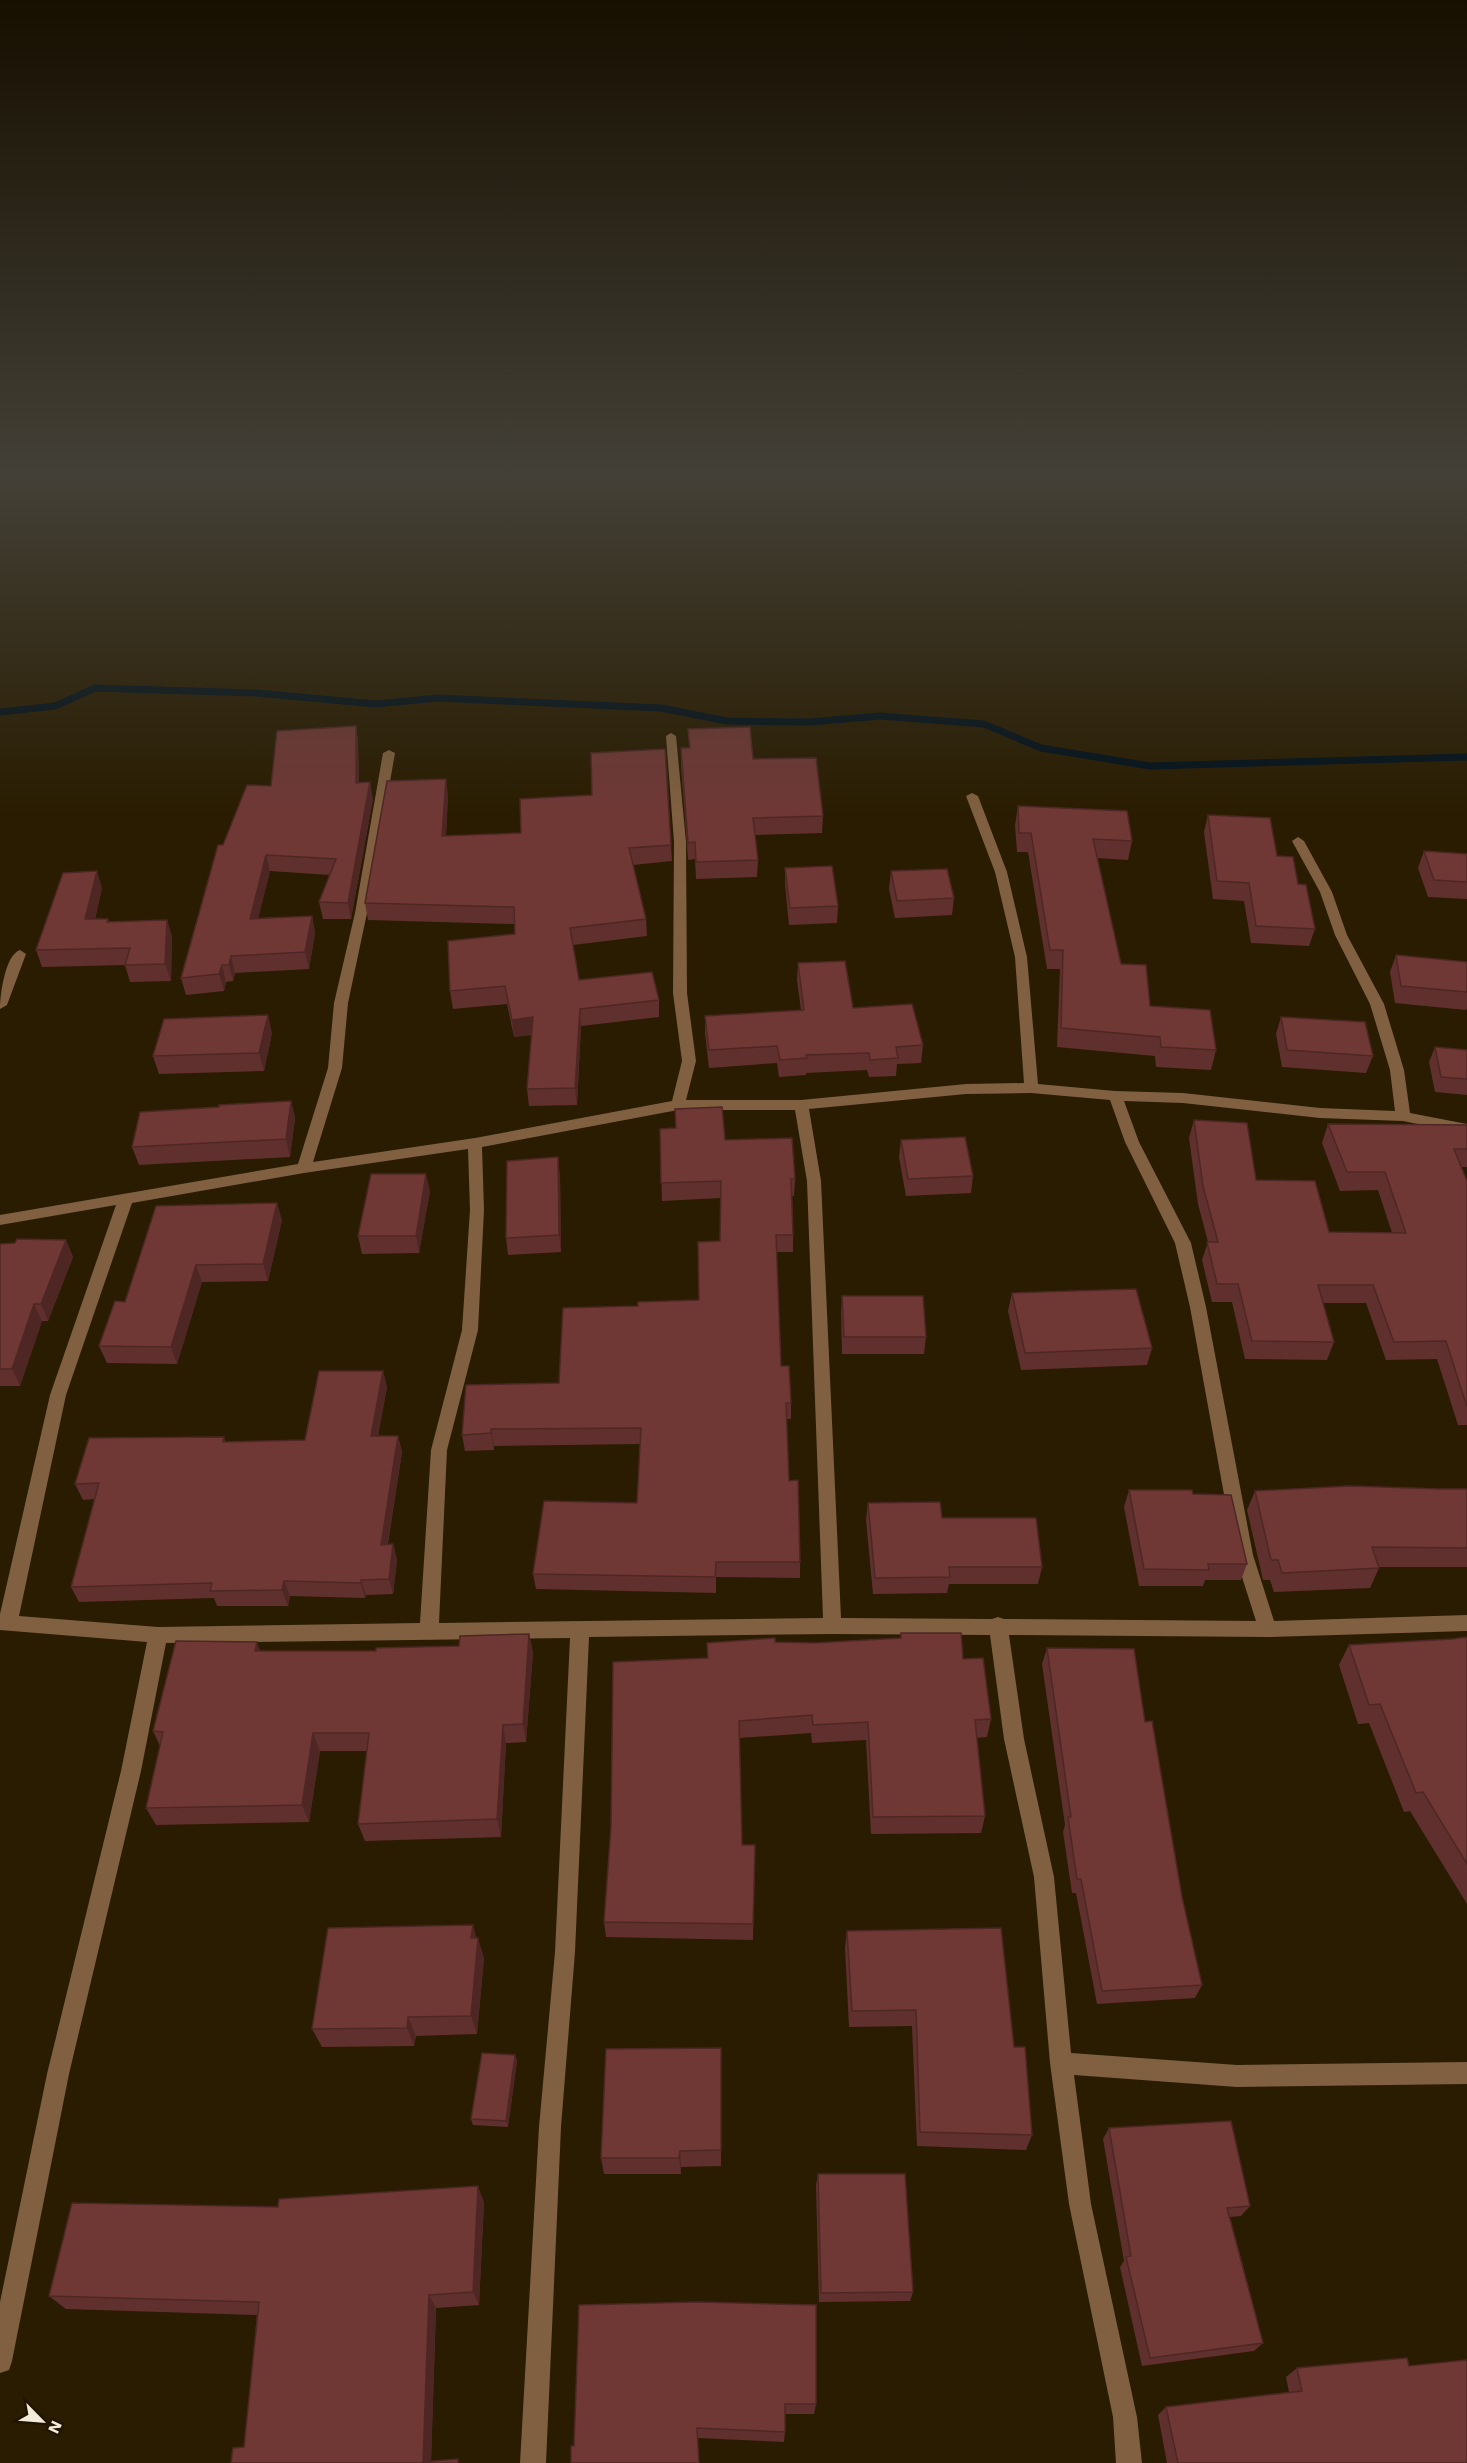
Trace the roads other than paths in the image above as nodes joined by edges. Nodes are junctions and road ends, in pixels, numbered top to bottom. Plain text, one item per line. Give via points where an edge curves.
1 (671, 736) dead end
2 (389, 753) dead end
3 (972, 796) dead end
4 (1298, 841) dead end
5 (20, 954) dead end
6 (0, 1005) edge
7 (1031, 1088) junction
8 (1115, 1096) junction
9 (678, 1105) junction
10 (801, 1105) junction
11 (1403, 1116) junction
12 (1467, 1129) edge
13 (475, 1143) junction
14 (304, 1168) junction
15 (126, 1199) junction
16 (0, 1220) edge
17 (5, 1622) edge
18 (1467, 1623) edge
19 (832, 1626) junction
20 (998, 1626) junction
21 (580, 1629) junction
22 (1268, 1629) junction
23 (429, 1632) junction
24 (158, 1635) junction
25 (1062, 2063) junction
26 (1467, 2073) edge
27 (0, 2361) edge
28 (533, 2463) edge
29 (1129, 2463) edge

1 - 9 street via 680,842 680,993 689,1061
2 - 14 street via 341,1003 335,1068
3 - 7 street via 1001,872 1021,957
4 - 11 street via 1377,1004 1397,1070
5 - 6 street
7 - 8 street
7 - 10 street via 966,1089
8 - 11 street
8 - 22 street via 1132,1142 1183,1244 1244,1556
9 - 10 street
9 - 13 street
10 - 19 street via 814,1181
11 - 12 street
13 - 14 street
13 - 23 street via 477,1210 470,1330 439,1450
14 - 15 street
15 - 16 street
15 - 17 street via 58,1395
17 - 24 street
18 - 22 street
19 - 20 street
19 - 21 street
20 - 22 street
20 - 25 street via 1014,1739 1044,1877
21 - 23 street
21 - 28 street via 565,1952 550,2127
23 - 24 street
24 - 27 street via 131,1771 58,2074
25 - 26 street via 1237,2076
25 - 29 street via 1080,2204 1125,2417

